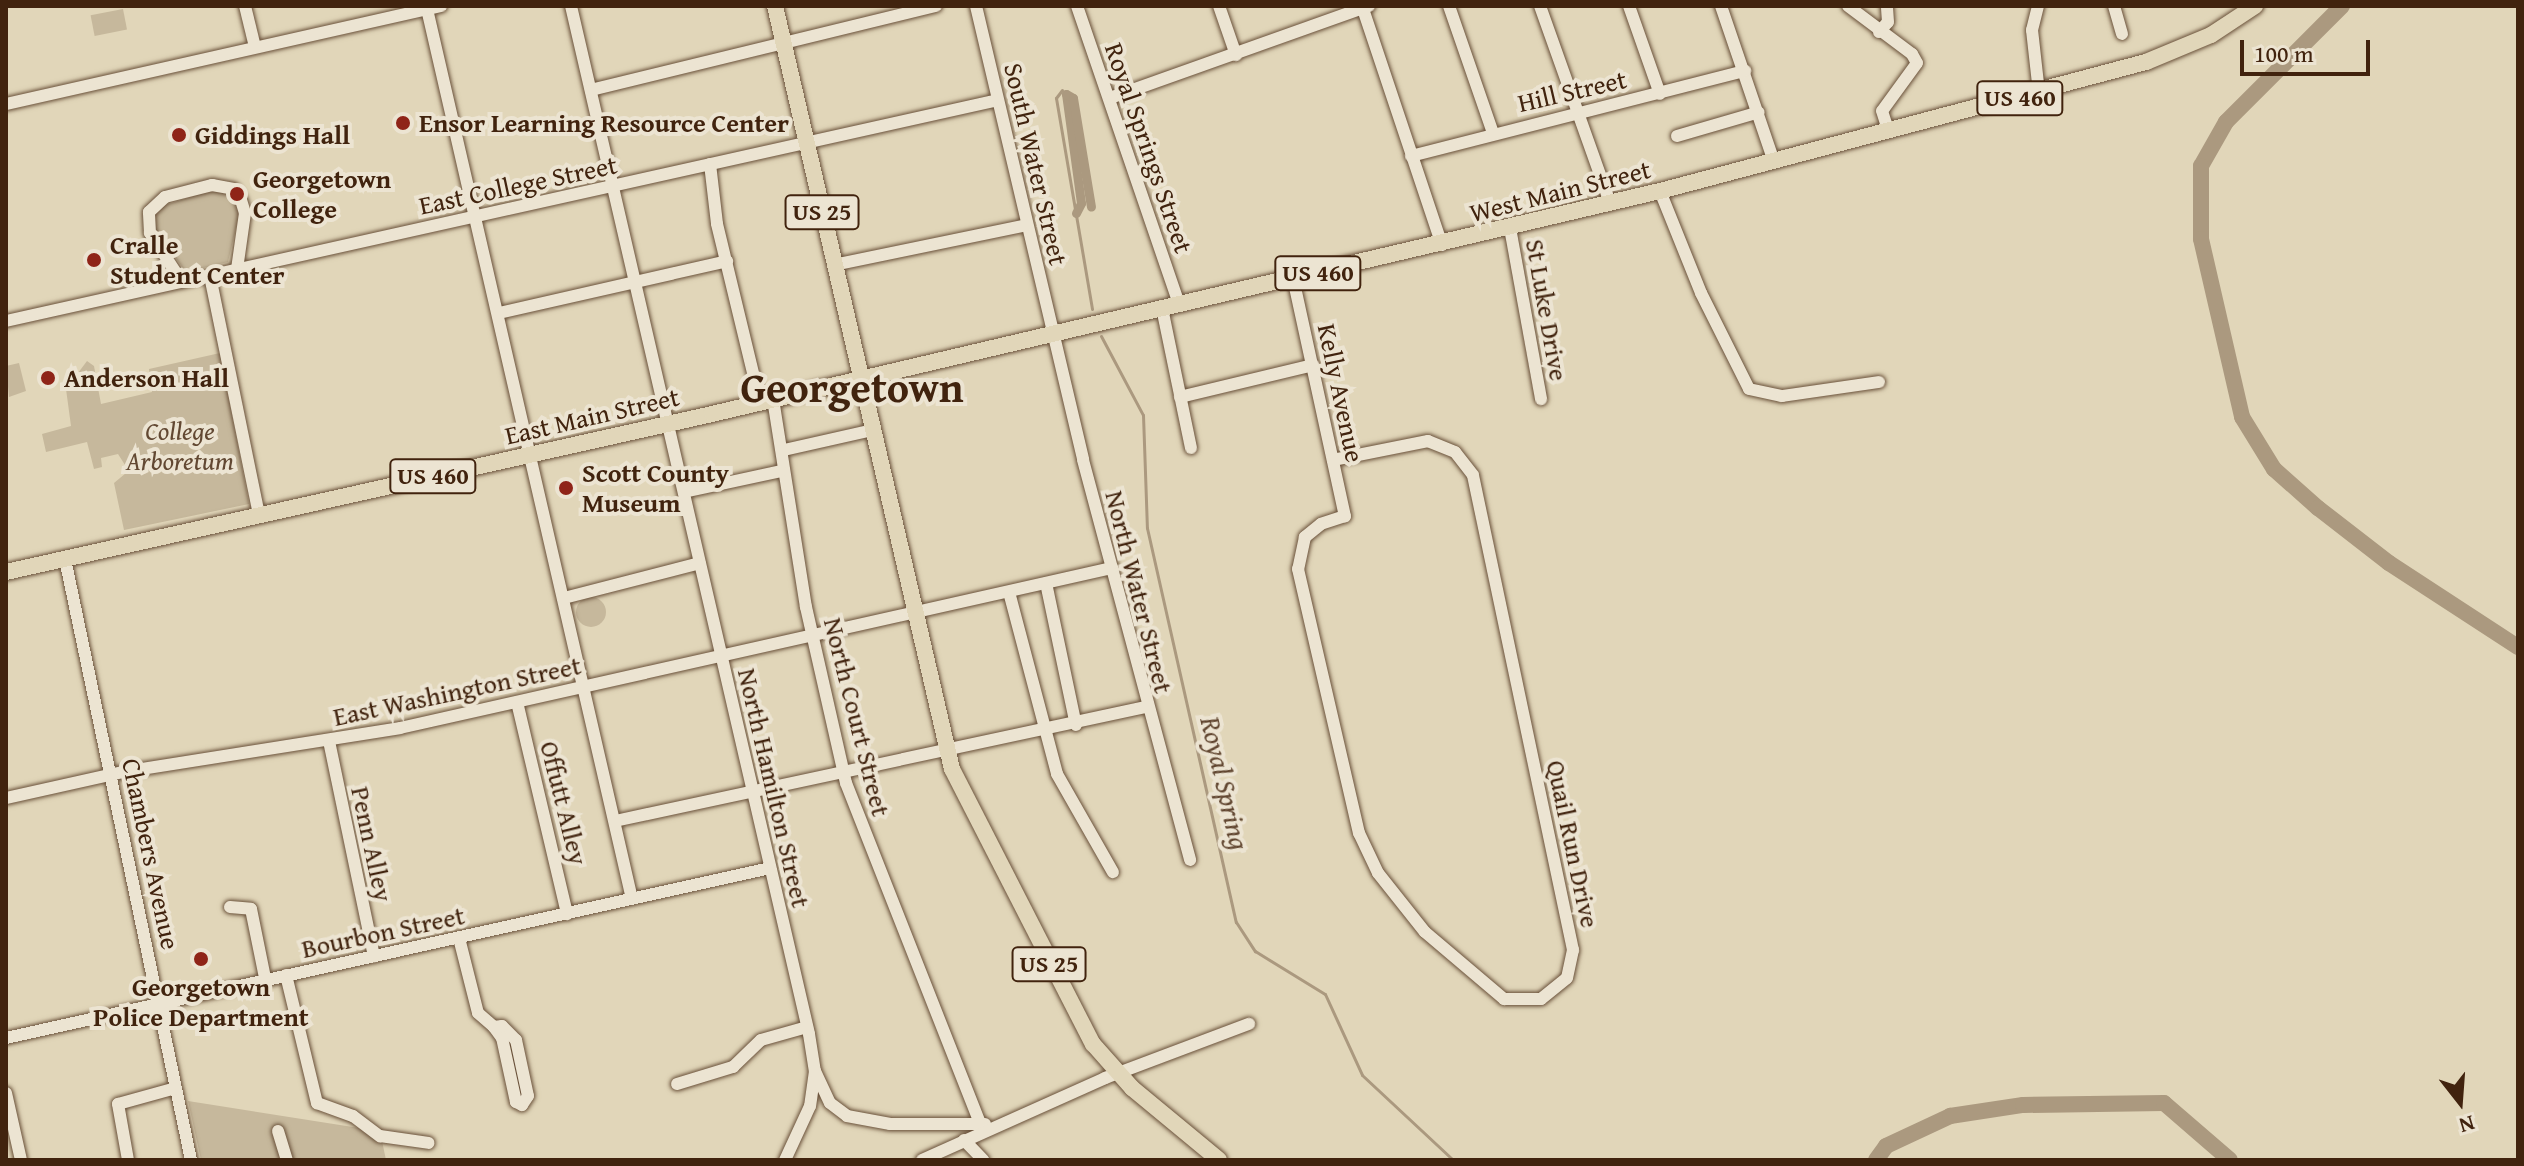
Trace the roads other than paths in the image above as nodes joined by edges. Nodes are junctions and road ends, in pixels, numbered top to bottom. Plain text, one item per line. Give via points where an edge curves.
1 (245, 6) edge
2 (441, 6) edge
3 (571, 6) edge
4 (775, 6) edge
5 (881, 6) edge
6 (936, 6) edge
7 (976, 6) edge
8 (1077, 6) edge
9 (1219, 6) edge
10 (1449, 6) edge
11 (1540, 6) edge
12 (1629, 6) edge
13 (1721, 6) edge
14 (1848, 6) edge
15 (1887, 6) edge
16 (2038, 6) edge
17 (2114, 6) edge
18 (2255, 6) edge
19 (1364, 7) edge
20 (427, 9) junction
21 (884, 20) junction
22 (1879, 32) junction
23 (2122, 34) dead end
24 (784, 45) junction
25 (255, 47) junction
26 (1236, 55) junction
27 (1745, 71) junction
28 (591, 90) junction
29 (2039, 92) junction
30 (1660, 94) junction
31 (1110, 98) junction
32 (998, 100) junction
33 (6, 104) edge
34 (1759, 112) junction
35 (1578, 113) junction
36 (1888, 130) junction
37 (1493, 133) junction
38 (1677, 136) dead end
39 (805, 143) junction
40 (1411, 156) junction
41 (1774, 162) junction
42 (710, 164) junction
43 (612, 187) junction
44 (1660, 191) junction
45 (1610, 203) junction
46 (477, 217) junction
47 (1027, 225) junction
48 (1510, 228) junction
49 (1442, 245) junction
50 (727, 261) junction
51 (834, 265) junction
52 (237, 269) junction
53 (210, 276) junction
54 (1293, 278) junction
55 (182, 282) junction
56 (635, 284) junction
57 (1171, 306) junction
58 (499, 313) junction
59 (6, 321) edge
60 (1053, 332) junction
61 (1313, 365) junction
62 (860, 378) junction
63 (1879, 382) dead end
64 (1180, 397) junction
65 (1541, 399) dead end
66 (766, 401) junction
67 (667, 424) junction
68 (873, 430) junction
69 (1191, 448) dead end
70 (784, 450) junction
71 (532, 453) junction
72 (1333, 460) junction
73 (781, 471) junction
74 (684, 492) junction
75 (259, 515) junction
76 (1345, 516) joint
77 (65, 559) junction
78 (700, 563) junction
79 (1112, 568) junction
80 (6, 572) edge
81 (1046, 583) junction
82 (1009, 592) junction
83 (564, 598) junction
84 (915, 613) junction
85 (813, 636) junction
86 (721, 656) junction
87 (585, 687) junction
88 (517, 702) junction
89 (1145, 707) junction
90 (1076, 725) junction
91 (1044, 732) junction
92 (329, 741) junction
93 (946, 752) junction
94 (844, 773) junction
95 (111, 775) junction
96 (753, 792) junction
97 (6, 798) edge
98 (615, 821) junction
99 (1190, 860) dead end
100 (770, 868) junction
101 (1113, 872) dead end
102 (632, 899) junction
103 (230, 907) dead end
104 (567, 914) junction
105 (459, 938) junction
106 (374, 956) junction
107 (286, 975) junction
108 (265, 978) junction
109 (159, 1002) junction
110 (1249, 1024) dead end
111 (494, 1027) junction
112 (807, 1027) junction
113 (6, 1038) edge
114 (815, 1071) junction
115 (1118, 1073) junction
116 (677, 1084) dead end
117 (176, 1088) junction
118 (6, 1093) edge
119 (810, 1106) junction
120 (836, 1111) junction
121 (980, 1124) junction
122 (997, 1125) junction
123 (278, 1131) dead end
124 (964, 1140) junction
125 (429, 1143) dead end
126 (21, 1160) edge
127 (128, 1160) edge
128 (191, 1160) edge
129 (287, 1160) edge
130 (785, 1160) edge
131 (922, 1160) edge
132 (983, 1160) edge
133 (1219, 1160) edge

1 - 25 street
2 - 20 street
3 - 28 street, North Hamilton Street
4 - 24 main road, US 25
5 - 21 street
6 - 21 street
7 - 32 street, South Water Street
8 - 31 street, Royal Springs Street
9 - 26 street
10 - 37 street
11 - 35 street
12 - 30 street
13 - 27 street
14 - 22 street
15 - 22 street via 1888,22
16 - 29 street via 2032,30
17 - 23 street
18 - 29 main road, West Main Street / US 460 via 2225,28 2171,54
19 - 26 street
19 - 40 street
20 - 25 street
20 - 46 street
21 - 24 street
22 - 36 street via 1917,63 1882,111
24 - 28 street
24 - 39 main road, US 25
25 - 33 street
26 - 31 street
27 - 30 street, Hill Street
27 - 34 street
28 - 43 street, North Hamilton Street
29 - 36 main road, West Main Street / US 460
30 - 35 street, Hill Street
31 - 57 street, Royal Springs Street
32 - 39 street, East College Street
32 - 47 street, South Water Street
34 - 38 street
34 - 41 street
35 - 37 street, Hill Street
35 - 45 street
36 - 41 main road, West Main Street / US 460
37 - 40 street, Hill Street
39 - 42 street, East College Street
39 - 51 main road, US 25
40 - 49 street
41 - 44 main road, West Main Street / US 460
42 - 43 street, East College Street
42 - 50 street, North Court Street
43 - 46 street, East College Street
43 - 56 street, North Hamilton Street
44 - 45 main road, West Main Street / US 460
44 - 63 street via 1701,293 1749,389 1782,396
45 - 48 main road, West Main Street / US 460
46 - 52 street, East College Street
46 - 58 street
47 - 51 street
47 - 60 street, South Water Street
48 - 49 main road, West Main Street / US 460
48 - 65 street, St Luke Drive
49 - 54 main road, West Main Street / US 460
50 - 56 street
50 - 66 street, North Court Street
51 - 62 main road, US 25
52 - 53 street, East College Street
52 - 55 street via 245,213 234,189 212,185 165,197 149,212 150,233
53 - 55 street, East College Street
53 - 75 street
54 - 57 main road, West Main Street / US 460
54 - 61 street, Kelly Avenue
55 - 59 street, East College Street
56 - 58 street
56 - 67 street, North Hamilton Street
57 - 60 main road, West Main Street / US 460
57 - 64 street, Royal Springs Street
58 - 71 street
60 - 62 main road, West Main Street / US 460
60 - 79 street, North Water Street
61 - 64 street
61 - 72 street, Kelly Avenue
62 - 66 main road, East Main Street / US 460
62 - 68 main road, US 25
64 - 69 street, Royal Springs Street
66 - 67 main road, East Main Street / US 460
66 - 70 street, North Court Street
67 - 71 main road, East Main Street / US 460
67 - 74 street, North Hamilton Street
68 - 70 street
68 - 84 main road, US 25
70 - 73 street, North Court Street
71 - 75 main road, East Main Street / US 460
71 - 83 street
72 - 76 street, Kelly Avenue
72 - 76 street, Quail Run Drive via 1428,441 1455,452 1473,475 1573,950 1567,978 1541,999 1504,999 1425,932 1378,873 1359,833 1298,569 1305,537 1321,524
73 - 74 street
73 - 85 street, North Court Street
74 - 78 street, North Hamilton Street
75 - 77 main road, East Main Street / US 460
77 - 80 main road, East Main Street / US 460
77 - 95 street, Chambers Avenue
78 - 83 street
78 - 86 street, North Hamilton Street
79 - 81 street, East Washington Street
79 - 89 street, North Water Street
81 - 82 street, East Washington Street
81 - 90 street
82 - 84 street, East Washington Street
82 - 91 street
83 - 87 street
84 - 85 street, East Washington Street
84 - 93 main road, US 25
85 - 86 street, East Washington Street
85 - 94 street, North Court Street
86 - 87 street, East Washington Street
86 - 96 street, North Hamilton Street
87 - 88 street, East Washington Street
87 - 98 street
88 - 92 street, East Washington Street
88 - 104 street, Offutt Alley
89 - 90 street
89 - 99 street, North Water Street
90 - 91 street
91 - 93 street
91 - 101 street via 1057,774
92 - 95 street, East Washington Street
92 - 106 street, Penn Alley
93 - 94 street
93 - 115 main road, US 25 via 1077,1016
94 - 96 street
94 - 121 street, North Court Street via 885,891
95 - 97 street, East Washington Street
95 - 109 street, Chambers Avenue
96 - 98 street
96 - 100 street, North Hamilton Street
98 - 102 street
100 - 102 street, Bourbon Street
100 - 112 street, North Hamilton Street
102 - 104 street, Bourbon Street
103 - 108 street via 251,909
104 - 105 street, Bourbon Street
105 - 106 street, Bourbon Street
105 - 111 street via 478,1013
106 - 107 street, Bourbon Street
107 - 108 street, Bourbon Street
107 - 125 street via 317,1103 353,1116 380,1136
108 - 109 street, Bourbon Street
109 - 113 street, Bourbon Street
109 - 117 street, Chambers Avenue
110 - 115 street
111 - 111 street via 502,1038 516,1102 522,1105 528,1096 516,1040 509,1028
112 - 114 street, North Hamilton Street
112 - 116 street via 761,1040 733,1067
114 - 119 street, North Hamilton Street
114 - 120 street
115 - 122 street
115 - 133 main road, US 25
117 - 127 street via 118,1104
117 - 128 street, Chambers Avenue
118 - 126 street
119 - 120 street
119 - 130 street, North Hamilton Street
120 - 121 street via 890,1124
121 - 122 street
122 - 124 street
123 - 129 street
124 - 131 street
124 - 132 street

